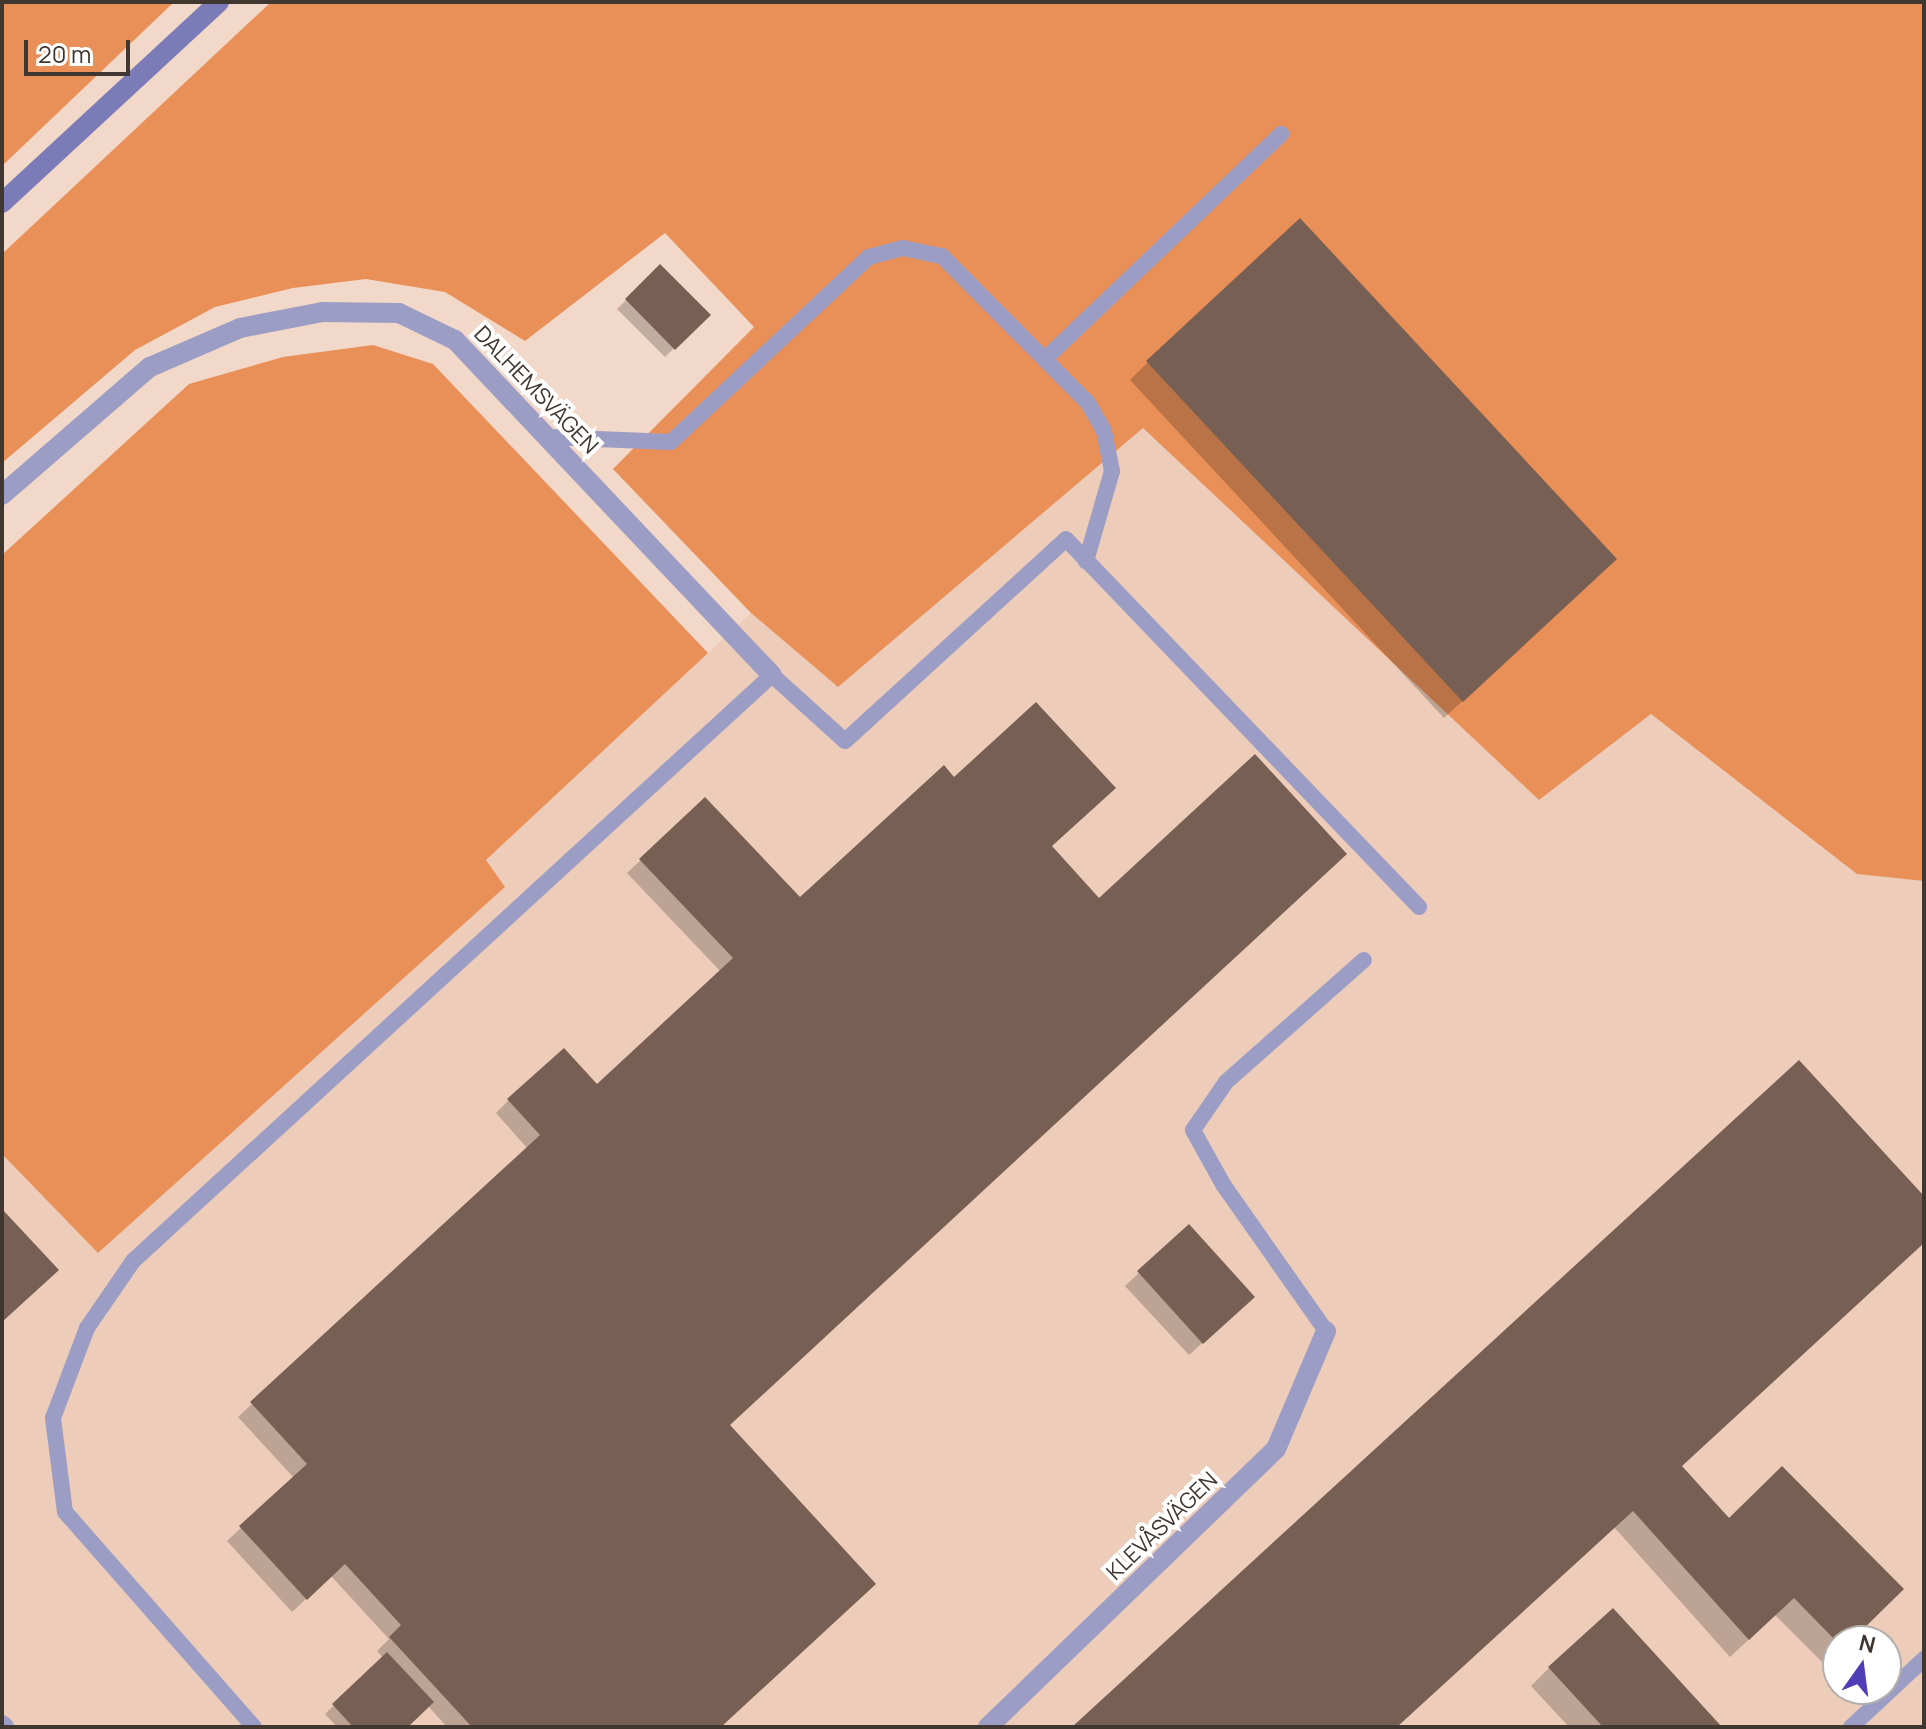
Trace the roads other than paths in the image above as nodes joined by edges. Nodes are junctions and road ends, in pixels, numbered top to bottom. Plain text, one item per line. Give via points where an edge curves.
1 (219, 2) edge
2 (1281, 134) dead end
3 (2, 203) edge
4 (1046, 358) junction
5 (548, 437) junction
6 (2, 495) edge
7 (1086, 561) junction
8 (772, 675) junction
9 (1419, 907) dead end
10 (1364, 960) dead end
11 (1326, 1331) joint
12 (1924, 1659) edge
13 (254, 1727) edge
14 (988, 1727) edge
15 (1851, 1727) edge

1 - 3 main road
2 - 4 lane
4 - 5 lane via 942,256 903,248 869,257 671,442
4 - 7 lane via 1088,403 1104,431 1112,471
5 - 6 street, DALHEMSVÄGEN via 455,340 399,313 322,312 240,328 150,367
5 - 8 street, DALHEMSVÄGEN
7 - 8 lane via 1066,539 845,741
7 - 9 lane
8 - 13 lane via 133,1261 87,1328 53,1418 65,1512
10 - 11 lane via 1226,1082 1193,1130 1224,1186
11 - 14 street, KLEVÅSVÄGEN via 1276,1449
12 - 15 lane

